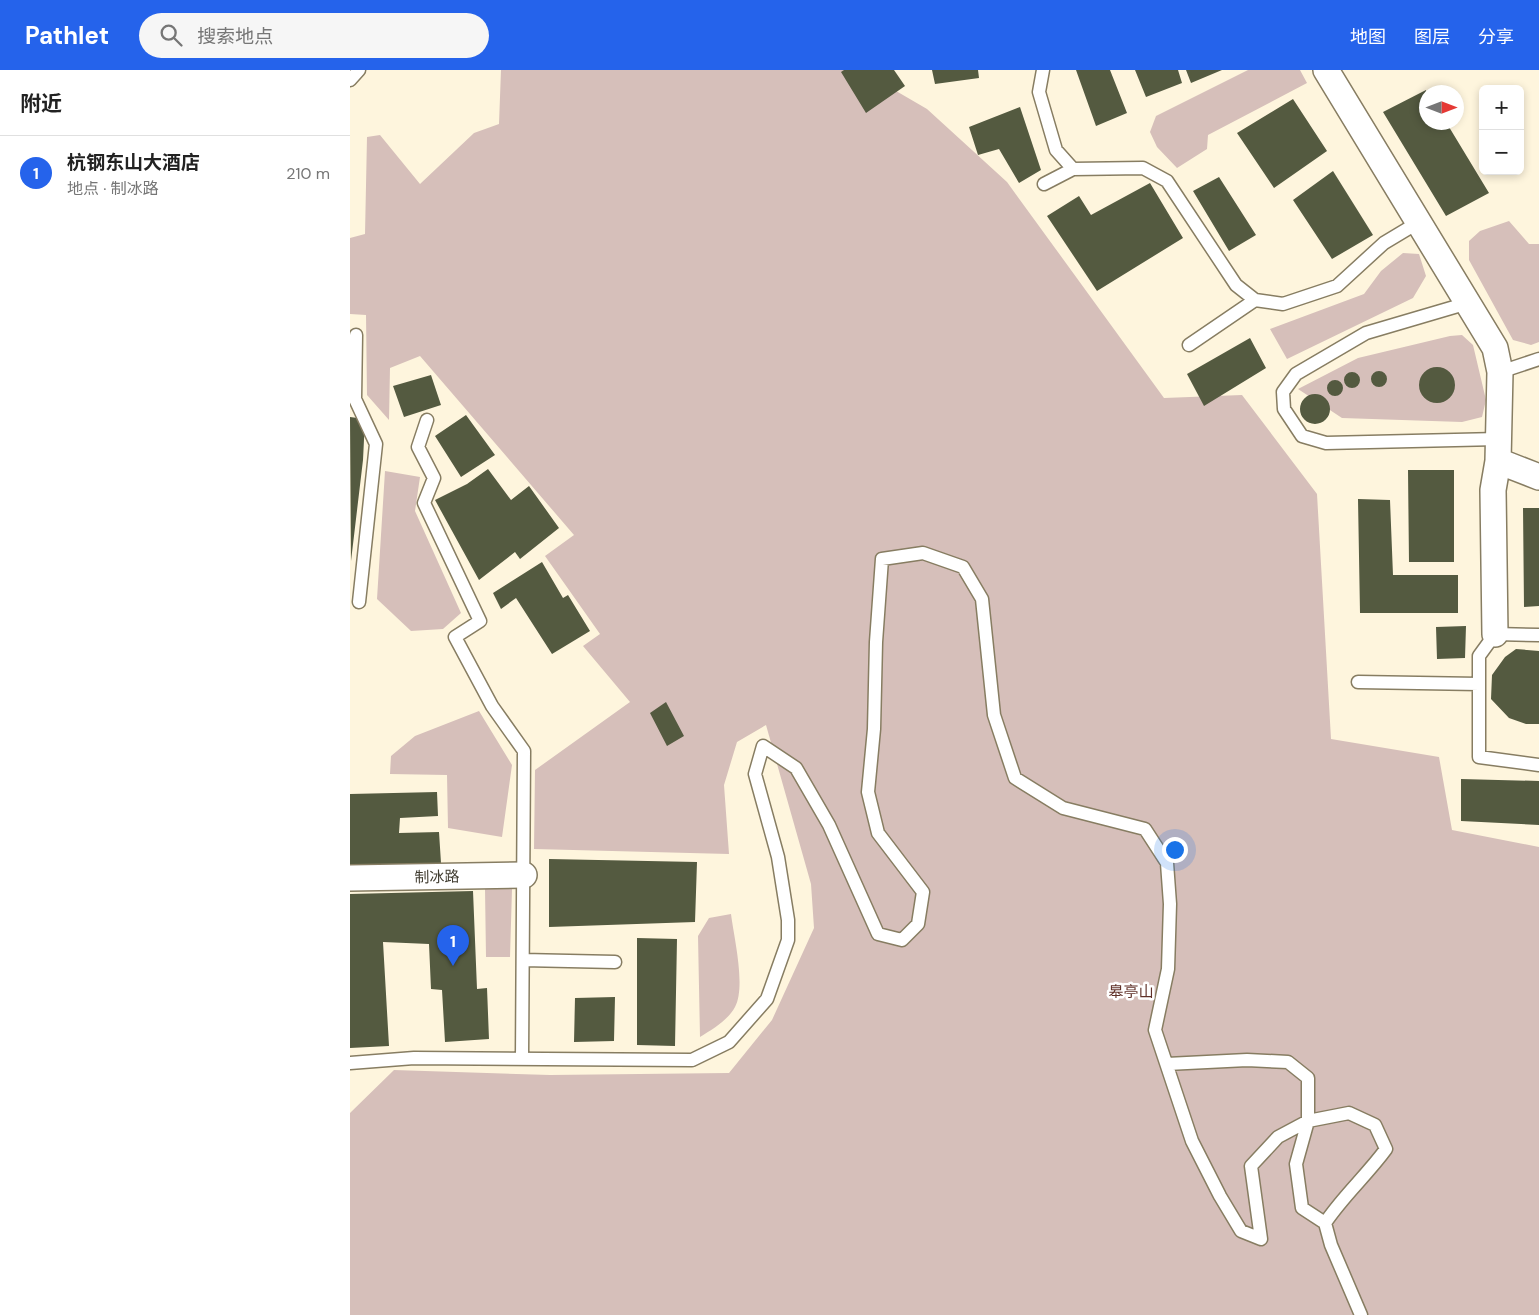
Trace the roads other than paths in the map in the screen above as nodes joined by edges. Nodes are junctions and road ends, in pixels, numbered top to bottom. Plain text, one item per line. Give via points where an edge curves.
1 (359, 70) edge
2 (1043, 70) edge
3 (1326, 70) edge
4 (350, 80) edge
5 (1073, 169) junction
6 (1044, 184) dead end
7 (1419, 222) junction
8 (1255, 300) junction
9 (1468, 303) junction
10 (356, 335) dead end
11 (1188, 345) dead end
12 (1539, 359) edge
13 (1500, 372) junction
14 (353, 376) edge
15 (427, 420) dead end
16 (1498, 450) junction
17 (1539, 477) edge
18 (359, 602) dead end
19 (1495, 634) junction
20 (1539, 635) edge
21 (1358, 682) dead end
22 (1479, 684) junction
23 (1539, 765) edge
24 (524, 875) junction
25 (350, 878) edge
26 (523, 960) junction
27 (615, 962) dead end
28 (522, 1058) junction
29 (350, 1063) edge
30 (1166, 1064) junction
31 (1308, 1121) junction
32 (1325, 1223) junction
33 (1361, 1315) edge

1 - 4 lane
2 - 5 lane via 1040,92 1056,150
3 - 7 street
5 - 6 lane
5 - 8 lane via 1143,168 1166,181 1236,285
7 - 8 lane via 1384,243 1337,286 1283,304
7 - 9 street
8 - 11 lane
9 - 13 street via 1495,348
9 - 16 lane via 1366,333 1296,374 1283,392 1284,409 1302,436 1326,443
10 - 14 lane
12 - 13 lane
13 - 16 street
14 - 18 lane via 355,399 376,444
15 - 24 lane via 418,447 434,478 424,503 480,621 455,637 492,706 524,751
16 - 17 street
16 - 19 street via 1492,490
19 - 20 lane
19 - 22 lane via 1479,656
21 - 22 lane
22 - 23 lane via 1479,757
24 - 25 street, 制冰路
24 - 26 lane
26 - 27 lane
26 - 28 lane
28 - 29 lane via 414,1058
28 - 30 lane via 692,1060 729,1042 766,999 788,940 788,920 778,857 755,774 763,746 796,768 830,825 878,934 902,940 918,924 924,892 878,833 868,792 882,559 924,554 963,567 982,599 994,715 1016,778 1063,808 1145,829 1166,863 1170,904 1168,969 1155,1030
30 - 31 lane via 1247,1060 1288,1062 1308,1078
30 - 31 lane via 1192,1141 1220,1196 1241,1231 1260,1239 1251,1166 1278,1137
31 - 32 lane via 1296,1164 1302,1208
31 - 32 lane via 1349,1113 1374,1125 1386,1149 1371,1170 1339,1202
32 - 33 lane

